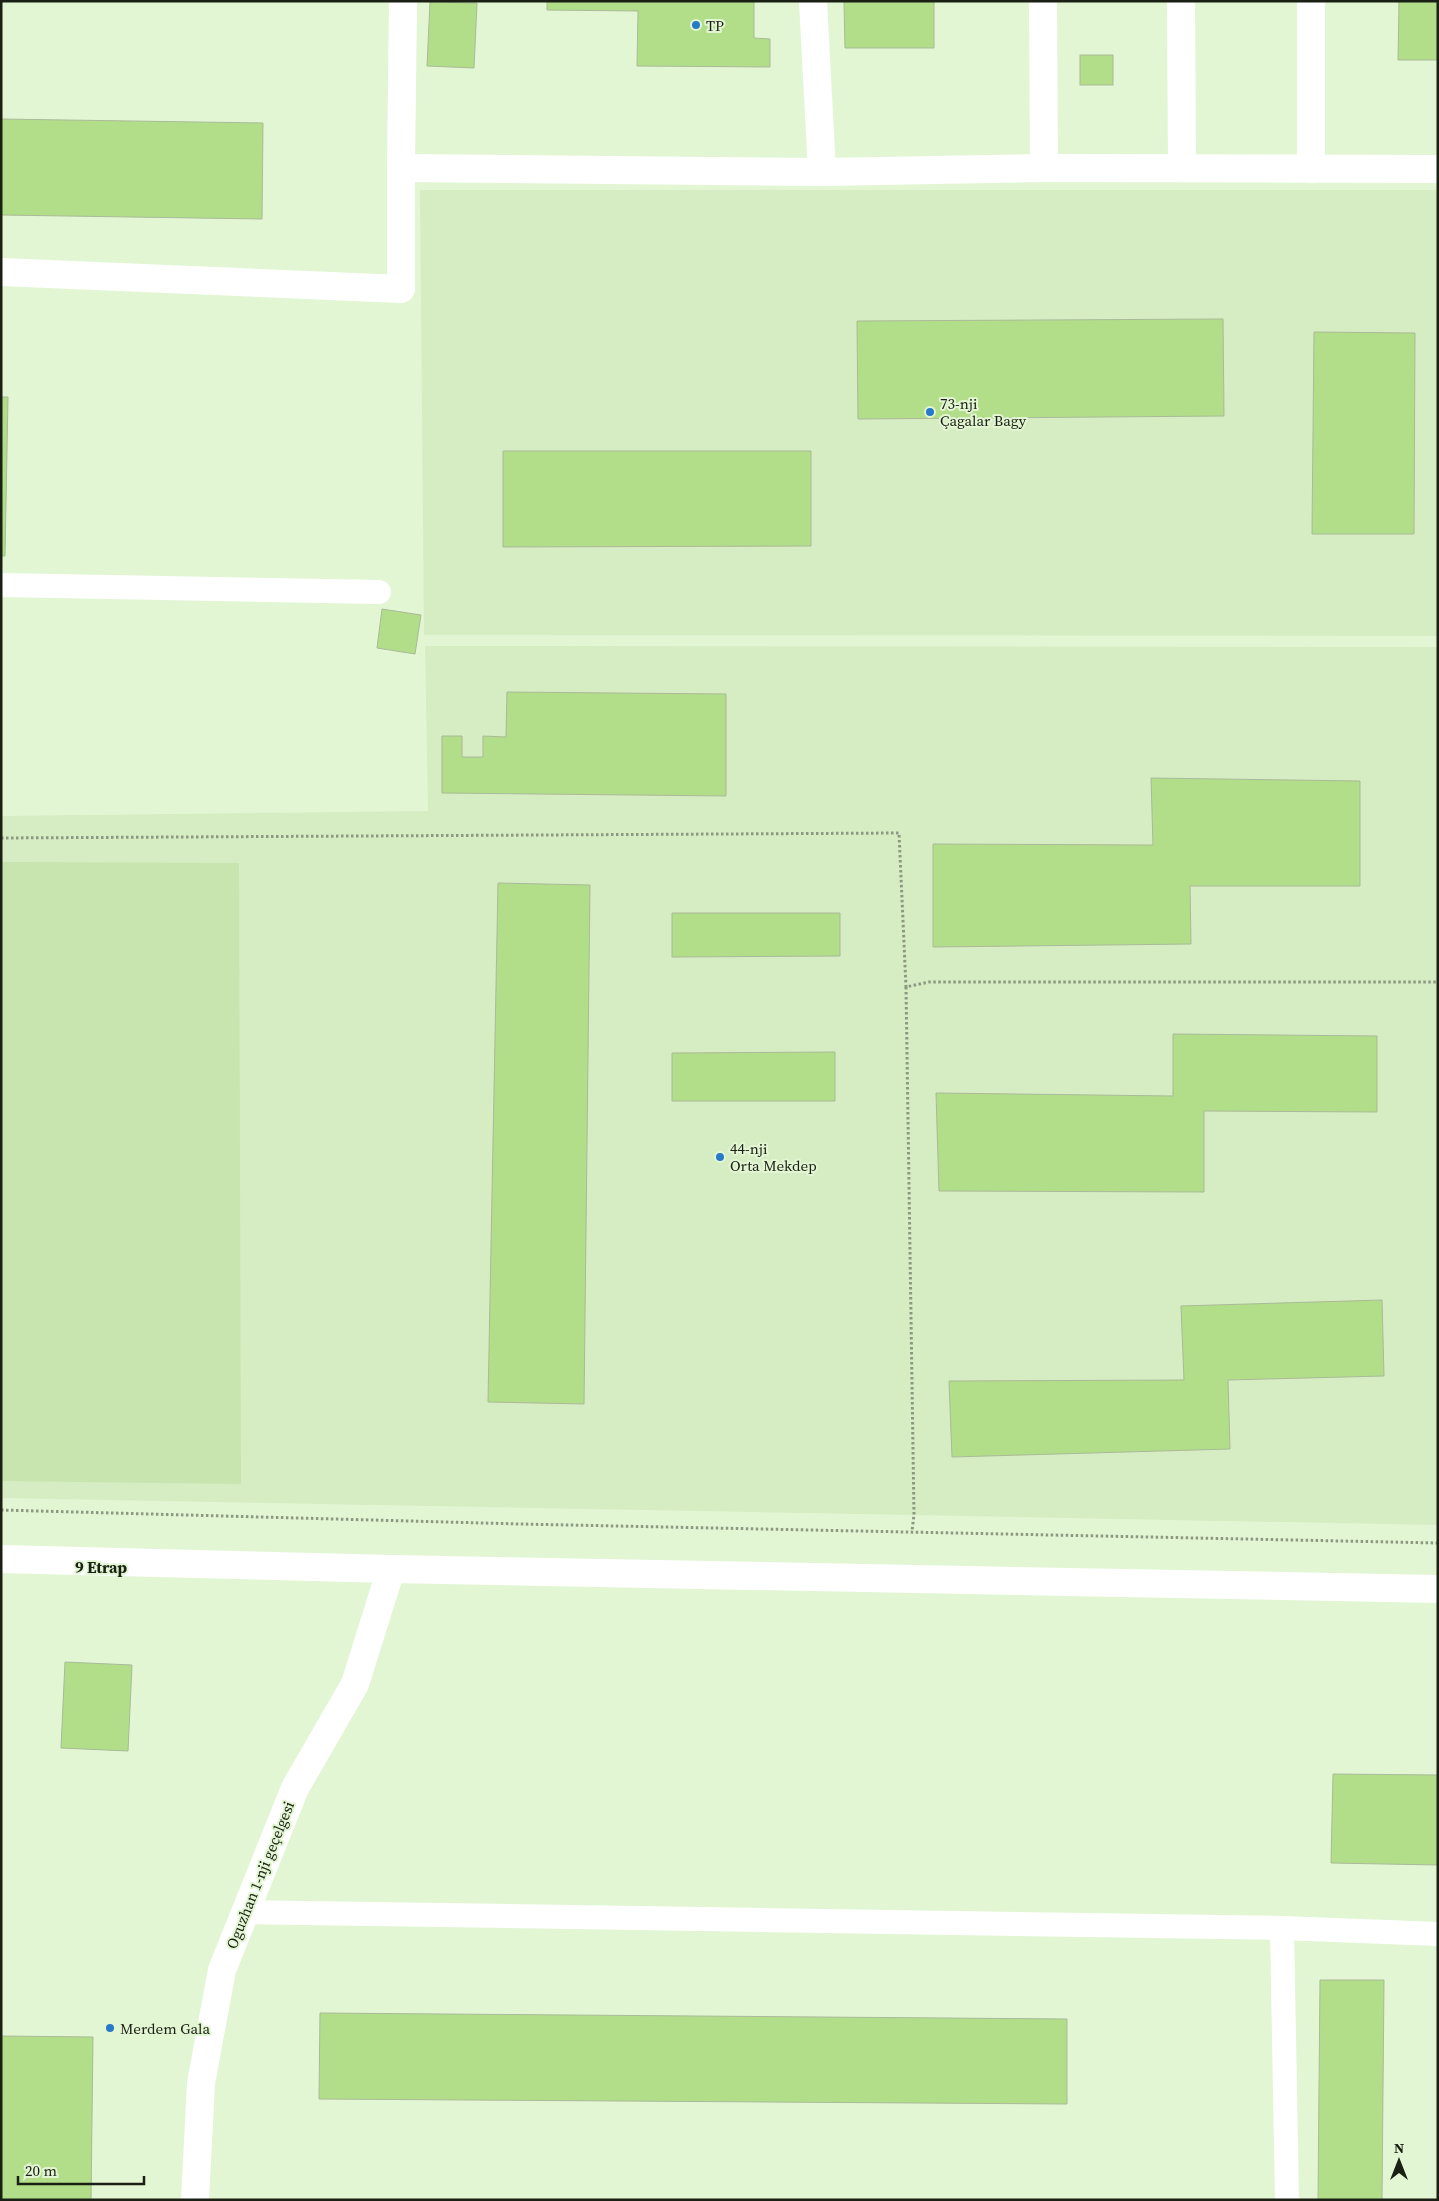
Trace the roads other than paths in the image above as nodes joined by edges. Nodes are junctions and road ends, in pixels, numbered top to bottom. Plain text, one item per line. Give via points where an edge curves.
1 (403, 1) edge
2 (814, 1) edge
3 (1043, 1) edge
4 (1181, 1) edge
5 (1311, 1) edge
6 (401, 168) junction
7 (1044, 168) junction
8 (1182, 168) junction
9 (1311, 169) junction
10 (1438, 169) edge
11 (822, 172) junction
12 (1, 272) edge
13 (1, 585) edge
14 (379, 592) dead end
15 (1, 1559) edge
16 (391, 1569) junction
17 (1438, 1589) edge
18 (245, 1912) junction
19 (1282, 1928) junction
20 (1438, 1934) edge
21 (195, 2200) edge
22 (1287, 2200) edge

1 - 6 street
2 - 11 street
3 - 7 street
4 - 8 street
5 - 9 street
6 - 11 street
6 - 12 street via 401,288
7 - 8 street
7 - 11 street
8 - 9 street
9 - 10 street
13 - 14 lane
15 - 16 street
16 - 17 street
16 - 18 street, Oguzhan 1-nji geçelgesi via 355,1684 295,1788
18 - 19 lane
18 - 21 street, Oguzhan 1-nji geçelgesi via 222,1970 201,2083
19 - 20 lane
19 - 22 lane

